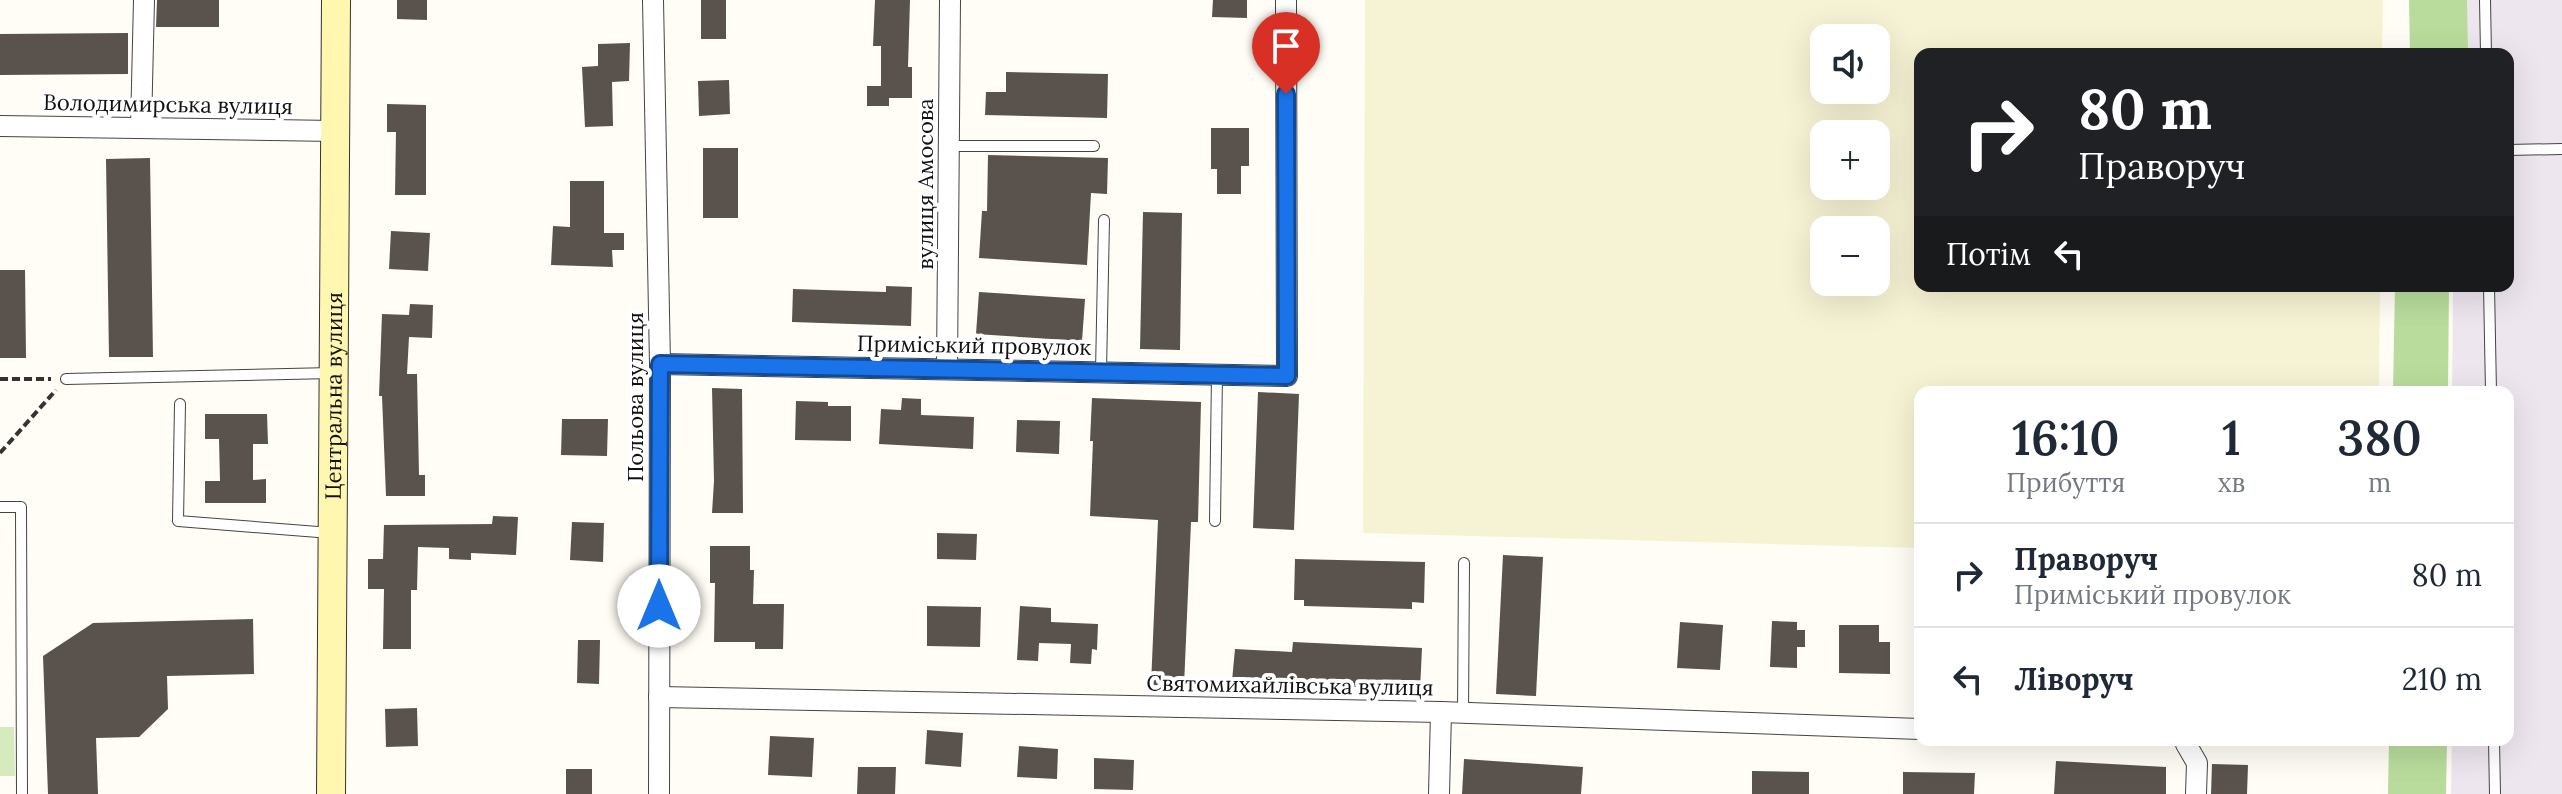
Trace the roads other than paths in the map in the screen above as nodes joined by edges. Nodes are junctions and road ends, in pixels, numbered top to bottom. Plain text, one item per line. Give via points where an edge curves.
1 (144, 0) edge
2 (336, 0) edge
3 (653, 0) edge
4 (950, 0) edge
5 (1286, 0) edge
6 (2485, 0) edge
7 (2486, 48) edge
8 (0, 126) edge
9 (141, 127) junction
10 (335, 131) junction
11 (949, 146) junction
12 (1094, 146) dead end
13 (2562, 149) edge
14 (2514, 150) edge
15 (1104, 220) dead end
16 (2489, 292) edge
17 (660, 364) junction
18 (947, 369) junction
19 (1101, 372) junction
20 (335, 373) junction
21 (1217, 374) junction
22 (66, 379) road end
23 (2491, 386) edge
24 (180, 404) dead end
25 (0, 507) edge
26 (1215, 521) dead end
27 (333, 533) junction
28 (1464, 563) dead end
29 (659, 697) junction
30 (1441, 712) junction
31 (1463, 714) junction
32 (1914, 729) edge
33 (2185, 746) edge
34 (2494, 746) edge
35 (22, 794) edge
36 (331, 794) edge
37 (659, 794) edge
38 (1439, 794) edge
39 (2196, 794) edge
40 (2495, 794) edge

1 - 9 street
2 - 10 main road, Центральна вулиця
3 - 17 street, Польова вулиця
4 - 11 street, вулиця Амосова
5 - 21 street, Приміський провулок via 1287,376
6 - 7 lane
8 - 9 street, Володимирська вулиця
9 - 10 street, Володимирська вулиця
10 - 20 main road, Центральна вулиця
11 - 12 lane
11 - 18 street, вулиця Амосова
13 - 14 lane
15 - 19 lane
16 - 23 lane
17 - 18 street, Приміський провулок
17 - 29 street, Польова вулиця
18 - 19 street, Приміський провулок
19 - 21 street, Приміський провулок
20 - 22 lane
20 - 27 main road, Центральна вулиця
21 - 26 lane
24 - 27 lane via 178,521
25 - 35 lane via 21,507
27 - 36 main road, Центральна вулиця
28 - 31 lane
29 - 30 street, Святомихайлівська вулиця
29 - 37 street, Польова вулиця
30 - 31 street, Святомихайлівська вулиця
30 - 38 street
31 - 32 street, Святомихайлівська вулиця
33 - 39 street via 2197,763
34 - 40 lane

